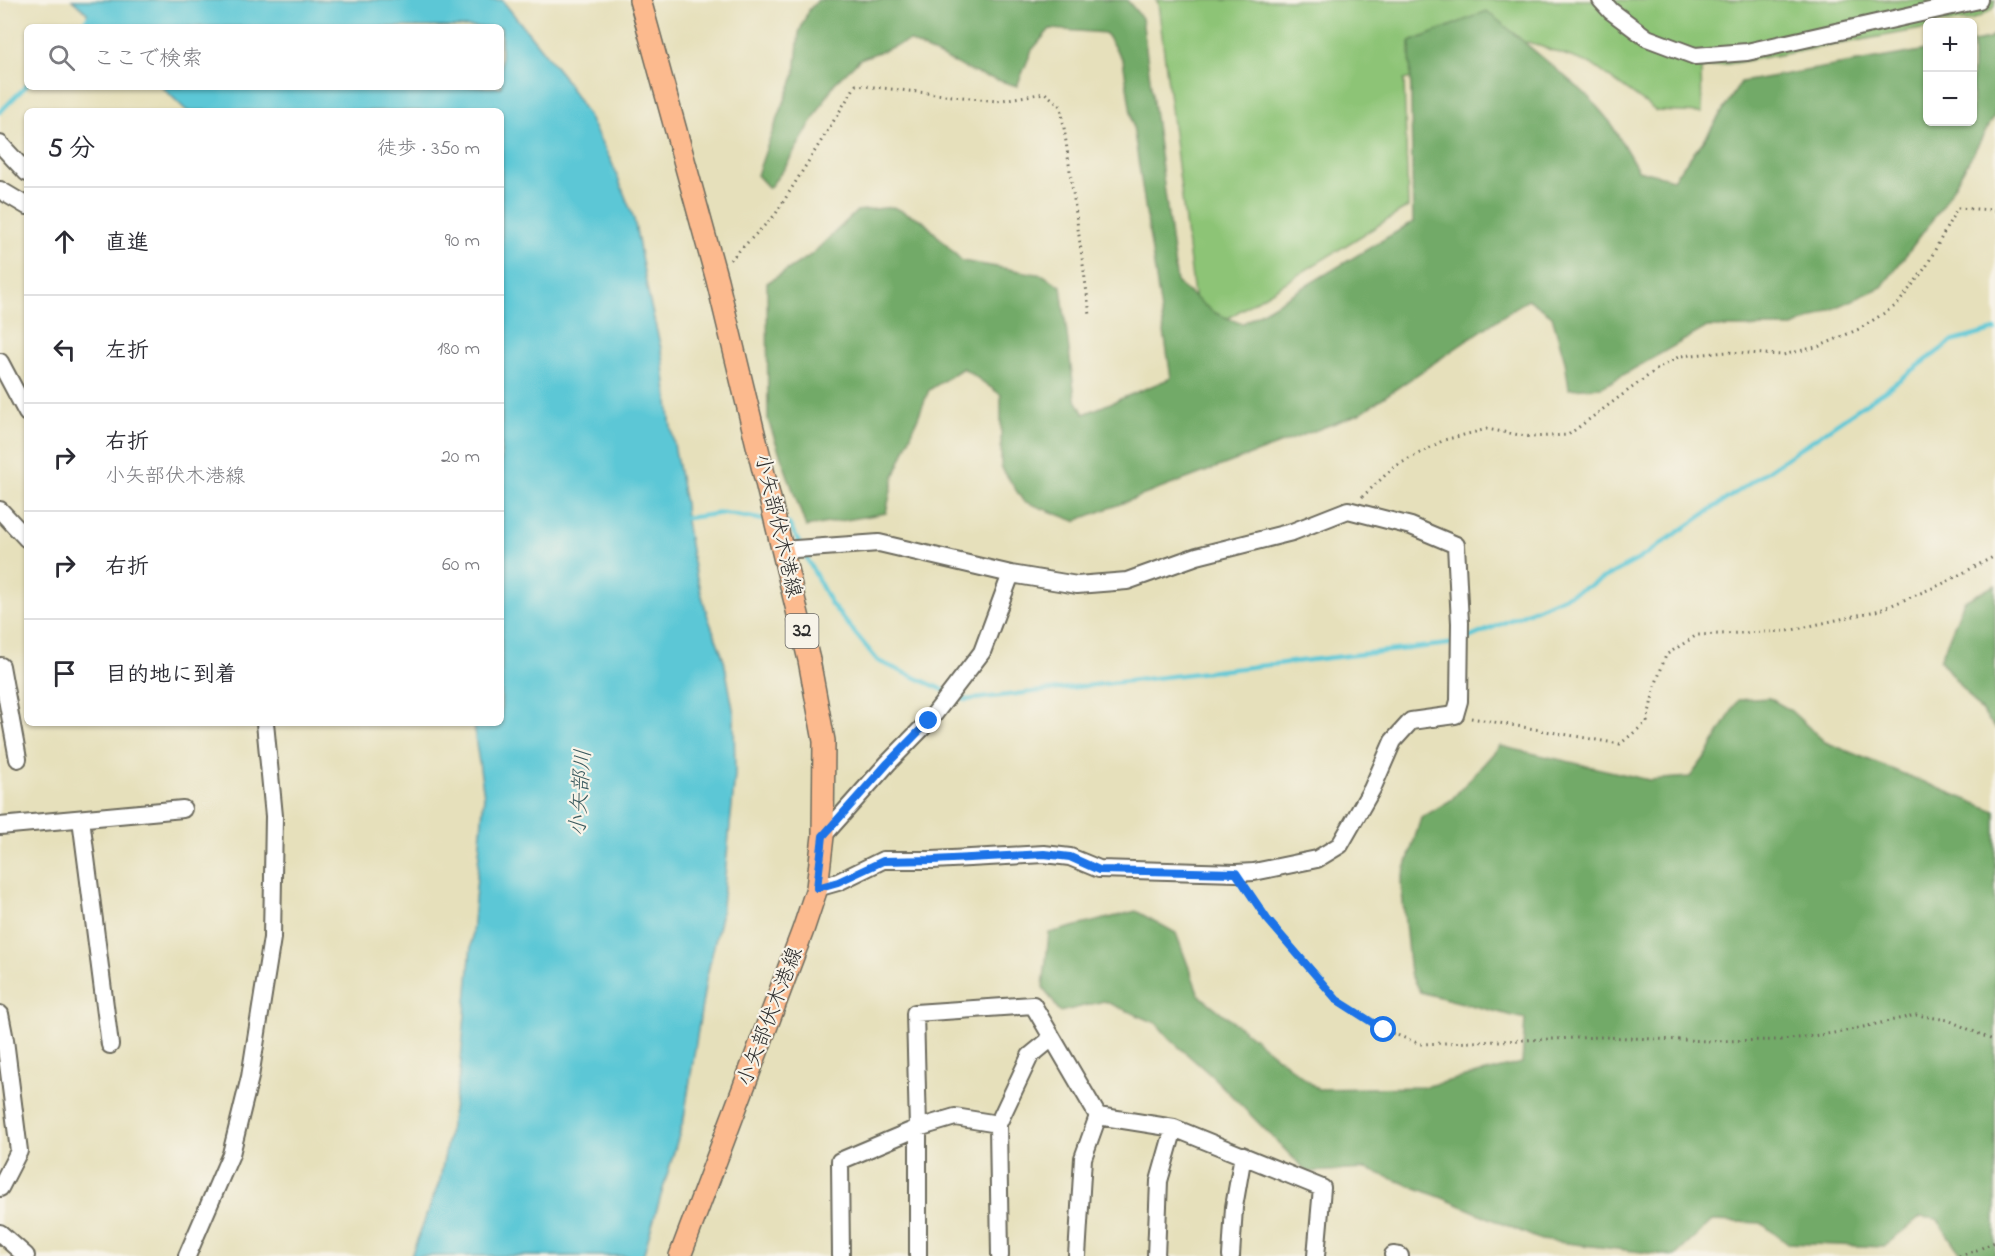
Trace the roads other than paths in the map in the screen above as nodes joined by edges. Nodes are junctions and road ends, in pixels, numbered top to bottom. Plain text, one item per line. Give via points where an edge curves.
1 (640, 0) edge
2 (1601, 0) edge
3 (1979, 0) edge
4 (0, 144) edge
5 (24, 170) edge
6 (0, 190) edge
7 (24, 204) edge
8 (0, 362) edge
9 (24, 407) edge
10 (0, 510) edge
11 (24, 536) edge
12 (782, 550) junction
13 (1011, 574) junction
14 (1, 666) edge
15 (2, 690) edge
16 (265, 726) edge
17 (18, 759) dead end
18 (183, 809) dead end
19 (81, 819) junction
20 (0, 826) edge
21 (823, 836) junction
22 (817, 888) junction
23 (0, 1014) edge
24 (1052, 1038) junction
25 (2, 1039) edge
26 (110, 1045) dead end
27 (1098, 1116) junction
28 (998, 1124) junction
29 (918, 1128) junction
30 (1174, 1128) junction
31 (1243, 1155) junction
32 (0, 1188) edge
33 (0, 1233) edge
34 (26, 1256) edge
35 (187, 1256) edge
36 (680, 1256) edge
37 (841, 1256) edge
38 (918, 1256) edge
39 (1000, 1256) edge
40 (1077, 1256) edge
41 (1156, 1256) edge
42 (1230, 1256) edge
43 (1316, 1256) edge

1 - 12 main road, 小矢部伏木港線 / 32 via 715,273
2 - 3 street via 1647,38 1695,56 1747,52
4 - 5 street
6 - 7 street
8 - 9 street
10 - 11 street
12 - 13 street via 879,543
12 - 21 main road, 小矢部伏木港線 / 32 via 824,741
13 - 21 street via 982,652 929,721
13 - 22 street via 1077,585 1127,581 1197,556 1292,532 1348,510 1411,526 1456,545 1460,623 1459,701 1455,716 1411,721 1393,741 1372,789 1340,845 1317,859 1236,873 1099,870 1070,857 1044,854 883,861
14 - 15 street
15 - 17 street
16 - 35 street via 274,816 272,938 250,1077 231,1154
18 - 19 street
19 - 20 street
19 - 26 street
21 - 22 main road, 小矢部伏木港線 / 32
22 - 36 main road, 小矢部伏木港線 / 32
23 - 25 street
24 - 27 street
24 - 28 street via 1030,1056
24 - 29 street via 1033,1005 915,1013
25 - 32 street via 19,1151
27 - 30 street
27 - 40 street via 1083,1158
28 - 29 street via 955,1117
28 - 39 street
29 - 37 street via 840,1161
29 - 38 street
30 - 31 street
30 - 41 street via 1159,1181
31 - 42 street
31 - 43 street via 1322,1188
33 - 34 street

